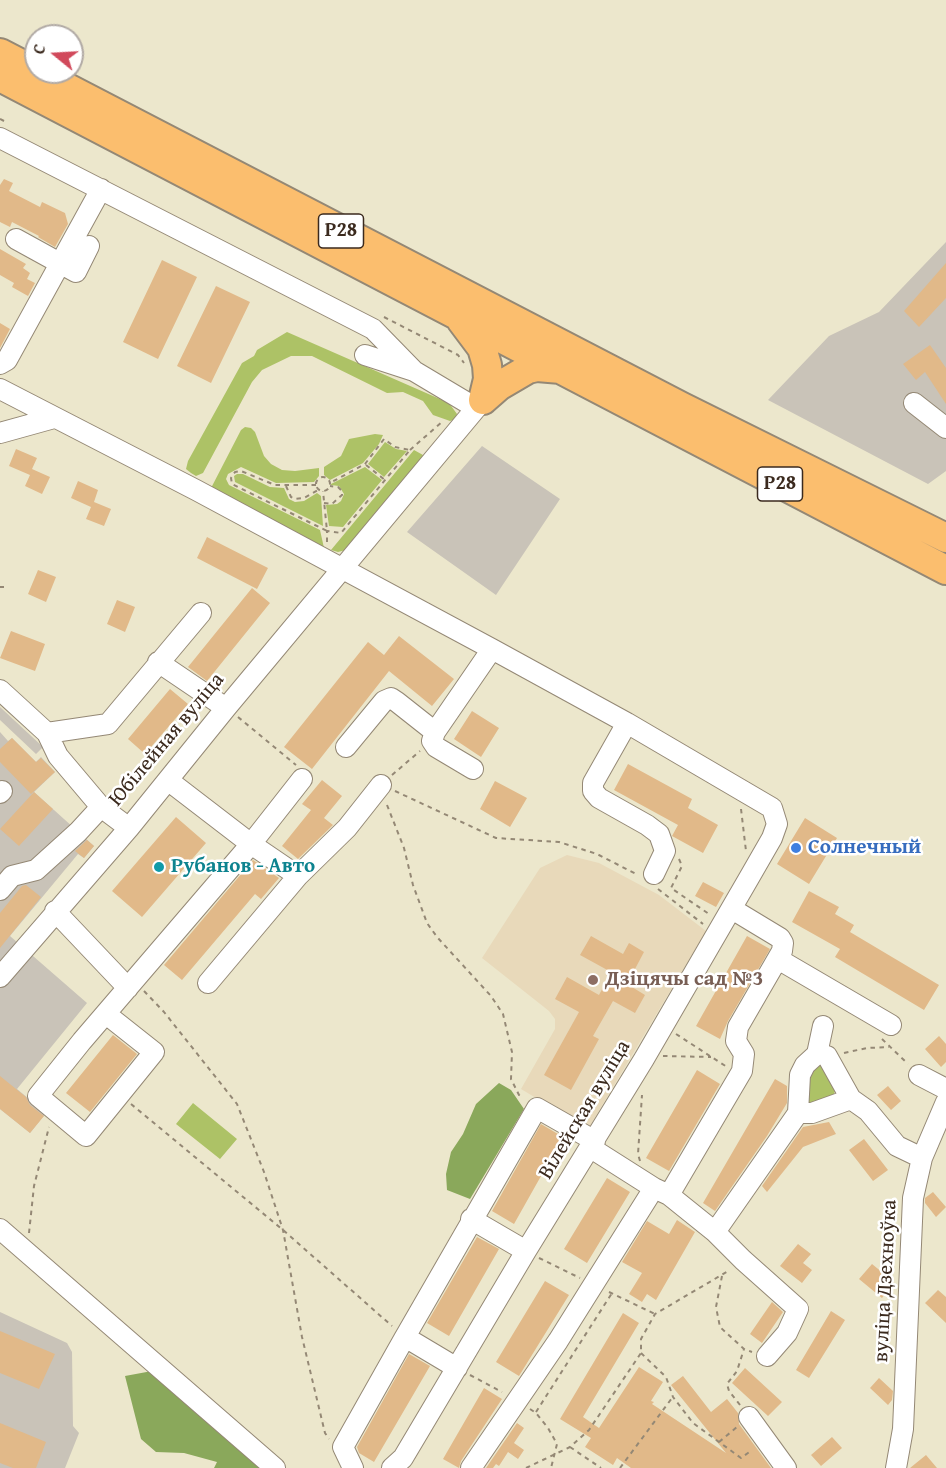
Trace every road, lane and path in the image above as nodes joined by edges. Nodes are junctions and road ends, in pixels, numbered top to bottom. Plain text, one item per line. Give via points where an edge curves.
1 (0, 53) edge
2 (0, 77) edge
3 (0, 138) edge
4 (100, 189) junction
5 (16, 239) dead end
6 (89, 246) dead end
7 (61, 264) junction
8 (456, 314) junction
9 (365, 355) dead end
10 (0, 364) edge
11 (562, 369) junction
12 (414, 371) junction
13 (0, 389) edge
14 (914, 403) dead end
15 (475, 404) junction
16 (54, 418) junction
17 (946, 428) edge
18 (0, 433) edge
19 (410, 450) junction
20 (365, 464) junction
21 (385, 480) junction
22 (330, 484) junction
23 (316, 485) junction
24 (286, 486) junction
25 (321, 491) junction
26 (324, 503) junction
27 (327, 531) junction
28 (946, 538) edge
29 (342, 569) junction
30 (946, 570) edge
31 (201, 612) dead end
32 (492, 649) junction
33 (158, 662) junction
34 (0, 690) edge
35 (226, 708) junction
36 (627, 723) junction
37 (47, 733) junction
38 (434, 736) junction
39 (346, 747) dead end
40 (473, 769) dead end
41 (302, 774) joint
42 (168, 781) junction
43 (733, 784) junction
44 (381, 785) junction
45 (101, 807) junction
46 (129, 828) junction
47 (251, 844) junction
48 (677, 855) dead end
49 (298, 876) junction
50 (4, 878) edge
51 (648, 878) junction
52 (749, 878) junction
53 (55, 912) junction
54 (724, 922) junction
55 (778, 959) junction
56 (0, 977) edge
57 (208, 983) dead end
58 (131, 984) junction
59 (106, 1014) junction
60 (664, 1026) junction
61 (823, 1026) dead end
62 (886, 1032) joint
63 (891, 1047) junction
64 (822, 1055) junction
65 (666, 1057) dead end
66 (711, 1057) junction
67 (740, 1075) junction
68 (919, 1075) joint
69 (642, 1088) dead end
70 (946, 1089) edge
71 (119, 1095) junction
72 (851, 1100) junction
73 (946, 1102) edge
74 (537, 1108) junction
75 (54, 1109) junction
76 (798, 1113) junction
77 (593, 1145) junction
78 (922, 1158) junction
79 (656, 1189) junction
80 (471, 1219) junction
81 (0, 1229) edge
82 (283, 1230) junction
83 (716, 1232) junction
84 (22, 1248) junction
85 (526, 1251) junction
86 (743, 1260) junction
87 (722, 1276) junction
88 (603, 1289) junction
89 (656, 1314) junction
90 (405, 1337) junction
91 (744, 1349) junction
92 (641, 1353) junction
93 (767, 1356) joint
94 (457, 1368) junction
95 (673, 1397) junction
96 (518, 1401) junction
97 (536, 1413) junction
98 (749, 1418) junction
99 (330, 1441) dead end
100 (765, 1441) junction
101 (718, 1442) junction
102 (570, 1448) junction
103 (553, 1456) junction
104 (275, 1468) edge
105 (353, 1468) edge
106 (392, 1468) edge
107 (471, 1468) edge
108 (526, 1468) edge
109 (551, 1468) edge
110 (601, 1468) edge
111 (620, 1468) edge
112 (786, 1468) edge
113 (896, 1468) edge

1 - 28 highway, Р28 via 682,407
2 - 8 highway, Р28
3 - 4 street
4 - 7 street via 97,214
4 - 12 street via 373,329
5 - 7 street
6 - 7 street via 76,272
7 - 10 street via 7,360
8 - 11 highway, Р28
8 - 15 highway via 482,348 487,365 488,379
9 - 12 street
11 - 15 highway via 528,369
11 - 30 highway, Р28
12 - 15 street
13 - 16 street
14 - 17 street
15 - 19 path via 437,425
15 - 29 street, Юбілейная вуліца
16 - 18 street
16 - 29 street
19 - 20 path via 395,447 384,439
19 - 21 path
20 - 21 path
20 - 22 path
21 - 27 path via 341,534
22 - 23 path via 323,477
22 - 25 path
22 - 26 path via 338,487 342,495 332,504
23 - 24 path
23 - 25 path
24 - 25 path via 295,499
24 - 27 path via 241,471 231,478 231,484
25 - 26 path
26 - 27 path
29 - 32 street
29 - 35 street, Юбілейная вуліца
31 - 33 street
32 - 36 street
32 - 38 street
33 - 35 street
33 - 37 street via 108,724
34 - 37 street, Юбілейная вуліца
35 - 41 path
35 - 42 street, Юбілейная вуліца
36 - 43 street
36 - 51 street via 592,783 593,791 658,834 664,851
37 - 45 street, Юбілейная вуліца via 58,756
38 - 39 street via 391,698 384,701
38 - 40 street via 436,747
38 - 44 path
41 - 47 street
42 - 46 street, Юбілейная вуліца
42 - 47 street
43 - 52 path via 740,799
43 - 52 street, Вілейская вуліца via 772,808 777,824
44 - 49 street via 347,828
44 - 51 path via 496,838 559,842 597,854
44 - 74 path via 427,924 503,1014 512,1052 511,1079 519,1095
45 - 46 street, Юбілейная вуліца
45 - 50 street via 36,870
46 - 53 street
47 - 49 street
47 - 58 street
48 - 54 path via 682,866 671,888
49 - 57 street
51 - 54 path
52 - 54 street, Вілейская вуліца
53 - 56 street
53 - 58 street
54 - 55 street via 780,938 783,944
54 - 60 street, Вілейская вуліца
55 - 62 street
55 - 67 street via 738,1026 736,1041 744,1054
58 - 59 street
58 - 82 path via 164,1012 237,1104
59 - 71 street via 154,1052
59 - 75 street via 38,1096
60 - 66 path
60 - 77 street, Вілейская вуліца
61 - 64 street
62 - 63 path
63 - 64 path
63 - 68 path
64 - 72 street
64 - 76 street via 805,1065 800,1075
65 - 66 path
66 - 67 path
67 - 79 street
68 - 70 street
69 - 79 path via 638,1154
71 - 75 street via 86,1136
71 - 82 path
72 - 76 street via 812,1113
72 - 78 street via 868,1111 897,1146
73 - 78 street, вуліца Дзехноўка
74 - 77 street
74 - 80 street
75 - 84 path via 34,1186 28,1239
76 - 83 street
77 - 79 street
77 - 85 street, Вілейская вуліца
78 - 113 street, вуліца Дзехноўка via 913,1198 903,1429
79 - 83 street
79 - 88 street
80 - 85 street
80 - 90 street
81 - 84 street
82 - 90 path
82 - 99 path via 302,1337
83 - 86 street
84 - 104 street
85 - 88 path
85 - 94 street, Вілейская вуліца
86 - 87 path
86 - 93 street via 798,1308 787,1333
87 - 89 path
87 - 91 path via 716,1307 720,1327
88 - 89 path
88 - 96 street
88 - 97 path
89 - 92 path via 641,1339
90 - 94 street
90 - 105 street via 343,1447
91 - 93 path
91 - 98 path via 737,1371 727,1384
92 - 95 path via 666,1377
92 - 102 path via 589,1430
94 - 96 path
94 - 106 street, Вілейская вуліца via 403,1458
95 - 101 path via 693,1423
95 - 111 path
96 - 97 path
96 - 107 street
97 - 103 path via 557,1444
98 - 100 street
98 - 101 path
100 - 101 path via 741,1458
100 - 112 street
102 - 103 path
102 - 110 path
103 - 108 path
103 - 109 path

